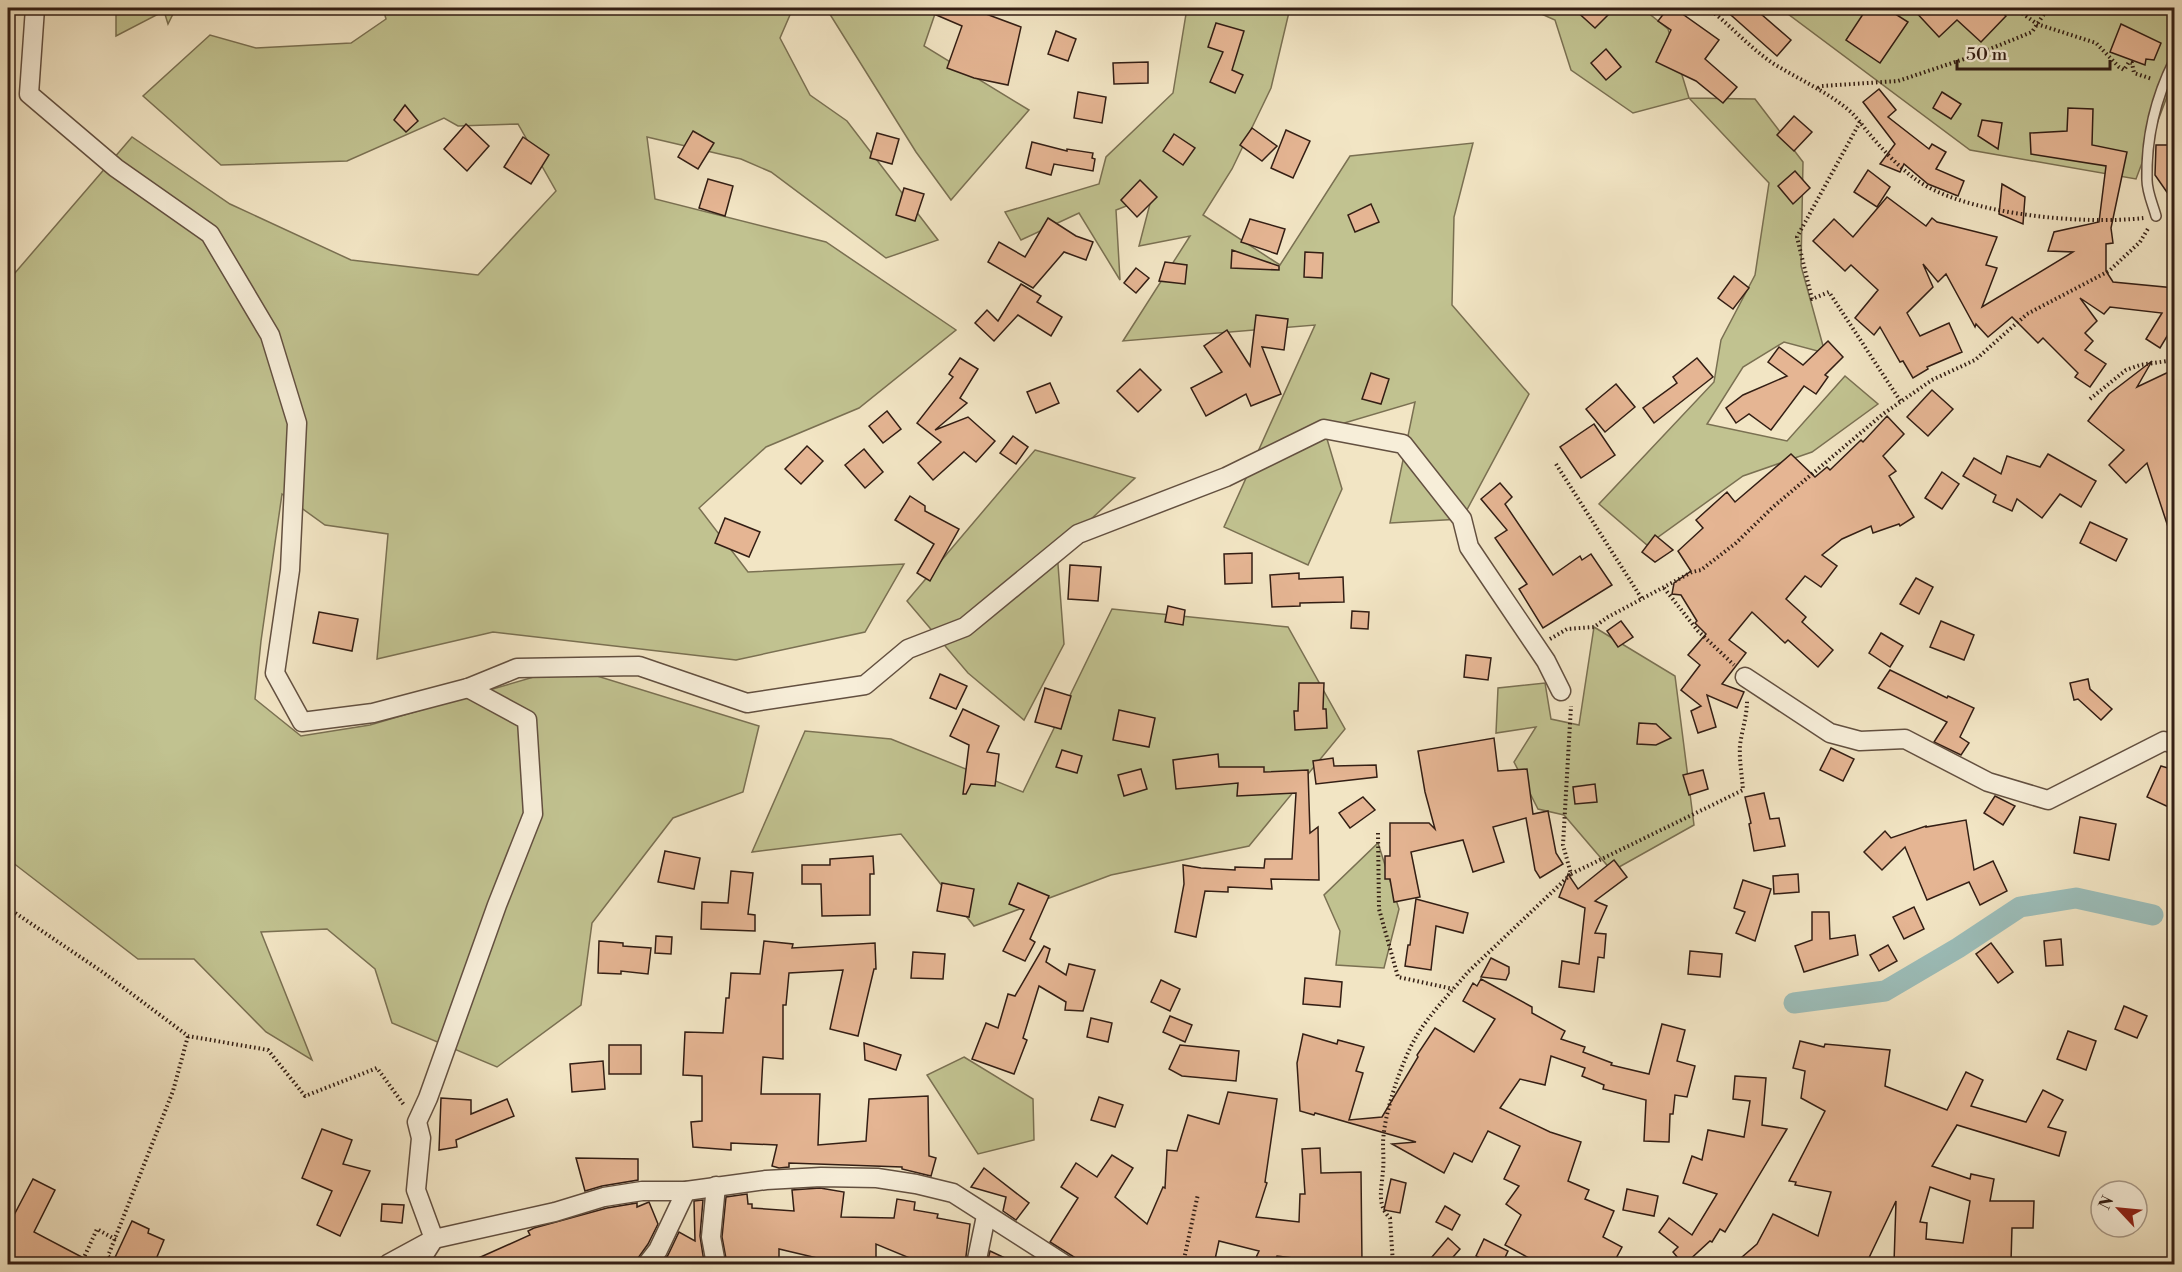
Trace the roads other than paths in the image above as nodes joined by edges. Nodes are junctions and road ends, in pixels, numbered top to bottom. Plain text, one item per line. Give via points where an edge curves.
1 (35, 8) edge
2 (2175, 61) edge
3 (2156, 216) road end
4 (1745, 677) road end
5 (468, 688) junction
6 (1561, 691) road end
7 (2175, 744) edge
8 (716, 1186) junction
9 (686, 1191) junction
10 (986, 1216) junction
11 (434, 1239) junction
12 (388, 1264) edge
13 (418, 1264) edge
14 (647, 1264) edge
15 (716, 1264) edge
16 (976, 1264) edge
17 (1064, 1264) edge

1 - 5 street via 29,94 116,168 210,234 270,335 297,423 290,570 274,674 302,722 373,713
2 - 3 lane via 2162,85 2151,134 2146,182
4 - 7 street via 1830,733 1860,741 1905,739 1988,782 2048,800 2164,741
5 - 6 street via 517,668 639,666 747,703 865,685 908,649 965,627 1078,534 1226,477 1324,429 1403,444 1461,519 1468,548 1546,661
5 - 11 street via 527,720 533,814 417,1122 421,1138 417,1190
8 - 9 street
8 - 10 street via 821,1177 877,1178 953,1193
8 - 15 street via 711,1237
9 - 11 street via 642,1191 604,1197
9 - 14 street via 658,1250
10 - 16 street
10 - 17 street
11 - 12 street
11 - 13 street

